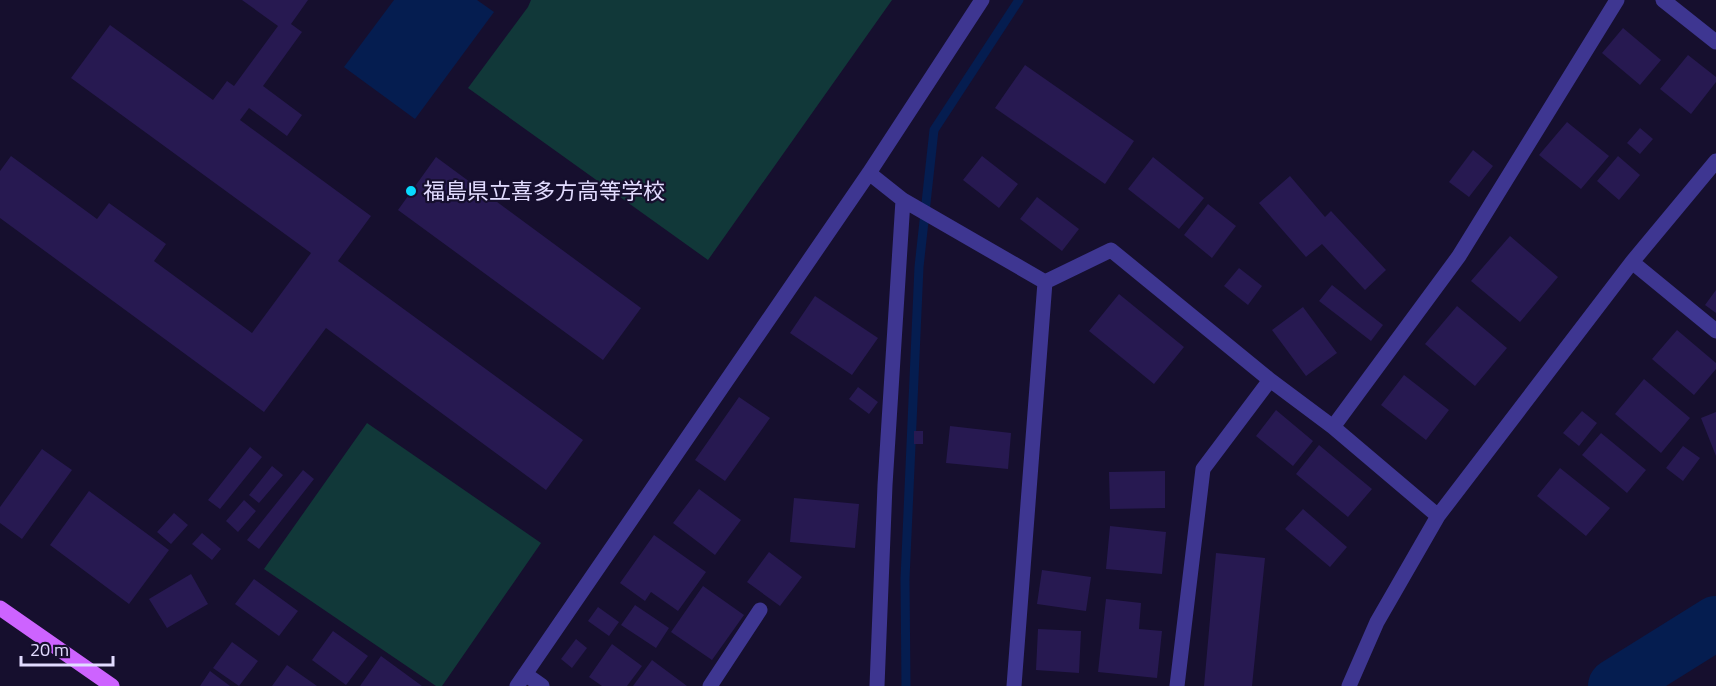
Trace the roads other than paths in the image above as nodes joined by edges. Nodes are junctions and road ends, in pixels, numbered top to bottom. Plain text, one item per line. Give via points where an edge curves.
1 (982, 0) edge
2 (1617, 0) edge
3 (1663, 0) edge
4 (1716, 42) edge
5 (1716, 161) edge
6 (869, 173) junction
7 (903, 200) junction
8 (1632, 262) junction
9 (1045, 282) junction
10 (1716, 331) edge
11 (1270, 380) junction
12 (1333, 427) junction
13 (1438, 516) junction
14 (0, 608) edge
15 (760, 610) dead end
16 (521, 680) edge
17 (112, 686) edge
18 (542, 686) edge
19 (710, 686) edge
20 (877, 686) edge
21 (1014, 686) edge
22 (1177, 686) edge
23 (1349, 686) edge

1 - 6 street
2 - 12 street via 1460,256
3 - 4 street
5 - 8 street
6 - 7 street
6 - 16 street
7 - 9 street
7 - 20 street
8 - 10 street
8 - 13 street
9 - 11 street via 1111,250
9 - 21 street
11 - 12 street
11 - 22 street via 1203,469
12 - 13 street
13 - 23 street via 1377,622
14 - 17 main road
15 - 19 street
16 - 18 street

